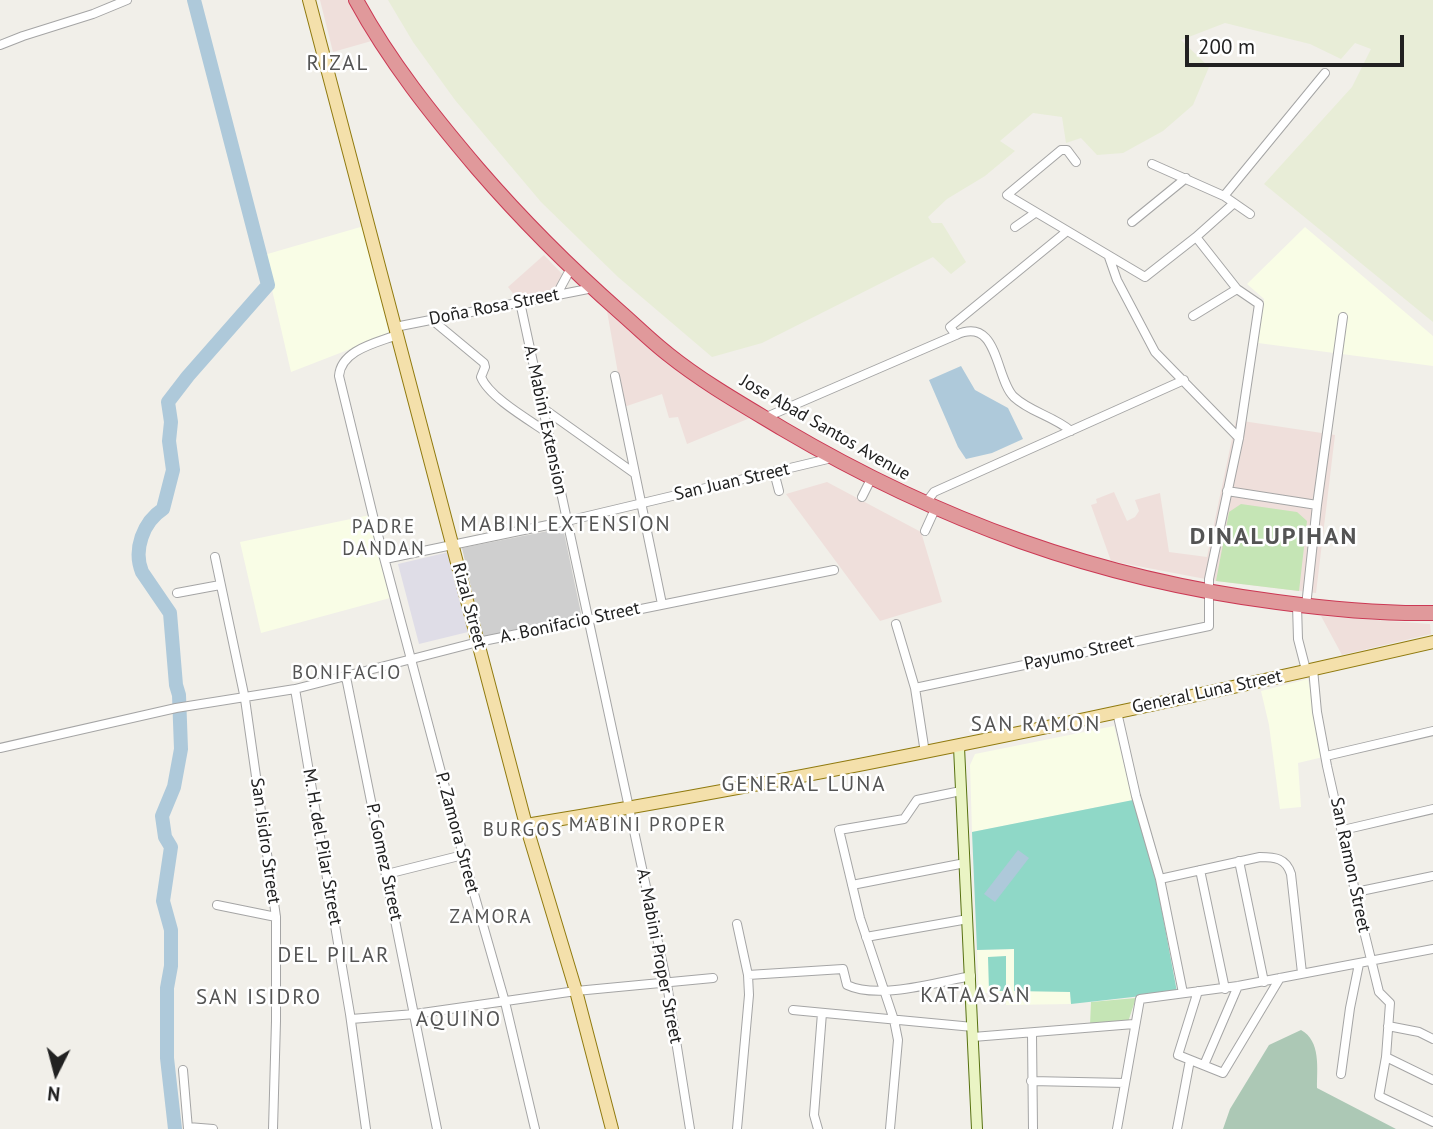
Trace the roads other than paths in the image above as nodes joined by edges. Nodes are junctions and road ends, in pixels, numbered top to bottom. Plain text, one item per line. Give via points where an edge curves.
1 (127, 0) edge
2 (309, 0) edge
3 (356, 0) edge
4 (0, 45) edge
5 (1325, 73) dead end
6 (1076, 162) dead end
7 (1152, 164) dead end
8 (1186, 178) junction
9 (1224, 197) junction
10 (1233, 204) junction
11 (1035, 213) junction
12 (1250, 215) dead end
13 (1132, 222) dead end
14 (1015, 227) dead end
15 (1066, 232) junction
16 (1196, 237) junction
17 (1109, 257) junction
18 (571, 268) junction
19 (593, 288) junction
20 (1237, 289) junction
21 (557, 294) junction
22 (520, 302) junction
23 (1193, 316) dead end
24 (1343, 317) dead end
25 (431, 319) junction
26 (396, 331) junction
27 (956, 335) junction
28 (615, 376) dead end
29 (1184, 380) junction
30 (544, 409) junction
31 (764, 418) junction
32 (1071, 431) junction
33 (548, 432) junction
34 (1239, 438) junction
35 (832, 458) junction
36 (774, 472) junction
37 (634, 473) junction
38 (871, 479) junction
39 (779, 491) dead end
40 (1227, 491) junction
41 (862, 497) dead end
42 (641, 504) junction
43 (1317, 505) junction
44 (930, 507) junction
45 (567, 521) junction
46 (925, 531) dead end
47 (453, 545) junction
48 (215, 557) dead end
49 (385, 559) junction
50 (834, 570) dead end
51 (220, 586) junction
52 (1208, 592) junction
53 (177, 593) dead end
54 (662, 604) junction
55 (1301, 605) junction
56 (1433, 613) edge
57 (590, 620) junction
58 (896, 624) dead end
59 (478, 642) junction
60 (1433, 642) edge
61 (411, 658) junction
62 (1310, 669) junction
63 (345, 677) junction
64 (915, 688) junction
65 (295, 689) junction
66 (244, 699) junction
67 (1117, 712) junction
68 (1433, 731) edge
69 (959, 747) junction
70 (0, 748) edge
71 (925, 753) junction
72 (1326, 756) junction
73 (961, 791) junction
74 (630, 808) junction
75 (1433, 809) edge
76 (526, 825) junction
77 (1343, 830) junction
78 (463, 855) junction
79 (1239, 861) junction
80 (965, 863) junction
81 (1200, 870) junction
82 (387, 874) junction
83 (1433, 876) edge
84 (1160, 879) junction
85 (852, 886) junction
86 (1356, 892) junction
87 (217, 905) dead end
88 (276, 917) junction
89 (968, 919) junction
90 (737, 924) dead end
91 (866, 937) junction
92 (1433, 949) edge
93 (1371, 962) junction
94 (1359, 964) junction
95 (1302, 973) junction
96 (748, 975) junction
97 (971, 976) junction
98 (713, 978) dead end
99 (1280, 978) junction
100 (1264, 982) junction
101 (667, 984) junction
102 (1238, 986) junction
103 (1225, 989) junction
104 (576, 991) junction
105 (884, 991) junction
106 (1198, 991) junction
107 (1183, 993) junction
108 (505, 1002) junction
109 (793, 1010) dead end
110 (822, 1013) junction
111 (415, 1014) junction
112 (351, 1019) junction
113 (894, 1020) junction
114 (1134, 1024) junction
115 (1388, 1026) junction
116 (973, 1032) junction
117 (1032, 1034) junction
118 (1433, 1039) edge
119 (1386, 1057) junction
120 (1190, 1060) junction
121 (1204, 1065) junction
122 (183, 1070) dead end
123 (1341, 1074) dead end
124 (1433, 1080) edge
125 (1031, 1081) junction
126 (1125, 1083) junction
127 (1433, 1122) edge
128 (188, 1128) edge
129 (213, 1129) edge
130 (273, 1129) edge
131 (366, 1129) edge
132 (437, 1129) edge
133 (535, 1129) edge
134 (612, 1129) edge
135 (690, 1129) edge
136 (737, 1129) edge
137 (818, 1129) edge
138 (890, 1129) edge
139 (977, 1129) edge
140 (1033, 1129) edge
141 (1116, 1129) edge
142 (1177, 1129) edge

1 - 4 street
2 - 26 main road, Rizal Street
3 - 18 highway, Jose Abad Santos Avenue via 421,99 513,209
5 - 9 street
6 - 11 street via 1067,150 1061,150 1007,195
7 - 8 street
8 - 9 street
8 - 13 street
9 - 10 street
10 - 12 street
10 - 16 street
11 - 14 street
11 - 15 street
15 - 17 street
15 - 27 street via 950,327
16 - 17 street via 1144,277
16 - 20 street
17 - 29 street via 1155,352
18 - 19 highway, Jose Abad Santos Avenue
18 - 21 street
19 - 21 street, Doña Rosa Street
19 - 31 highway, Jose Abad Santos Avenue via 669,355
20 - 23 street
20 - 34 street via 1259,304
21 - 22 street, Doña Rosa Street
22 - 25 street, Doña Rosa Street
22 - 30 street, A. Mabini Extension
24 - 43 street, San Ramon Street
25 - 26 street, Doña Rosa Street
25 - 33 street via 484,363 481,377 485,384
26 - 47 main road, Rizal Street
26 - 49 street, Doña Rosa Street via 353,353 342,363 339,376
27 - 31 street
27 - 32 street via 969,330 981,334 1010,393
28 - 37 street
29 - 32 street
29 - 34 street
30 - 33 street, A. Mabini Extension
30 - 37 street
31 - 35 highway, Jose Abad Santos Avenue
32 - 44 street via 934,492
33 - 45 street, A. Mabini Extension
34 - 40 street
35 - 36 street, San Juan Street
35 - 38 highway, Jose Abad Santos Avenue
36 - 39 street
36 - 42 street, San Juan Street
37 - 42 street
38 - 41 street
38 - 44 highway, Jose Abad Santos Avenue
40 - 43 street
40 - 52 street
42 - 45 street, San Juan Street
42 - 54 street
43 - 55 street, San Ramon Street
44 - 46 street
44 - 52 highway, Jose Abad Santos Avenue via 1076,561
45 - 47 street, San Juan Street
45 - 57 street, A. Mabini Extension
47 - 49 street, San Juan Street
47 - 59 main road, Rizal Street
48 - 51 street, San Isidro Street
49 - 61 street, P. Zamora Street
50 - 54 street, A. Bonifacio Street
51 - 53 street
51 - 66 street, San Isidro Street
52 - 55 highway, Jose Abad Santos Avenue
52 - 64 street, Payumo Street via 1209,626
54 - 57 street, A. Bonifacio Street
55 - 56 highway, Jose Abad Santos Avenue
55 - 62 street, San Ramon Street via 1298,639
57 - 59 street, A. Bonifacio Street
57 - 74 street, A. Mabini Proper Street
58 - 64 street
59 - 61 street, A. Bonifacio Street
59 - 76 main road, Rizal Street
60 - 62 main road, General Luna Street
61 - 63 street, A. Bonifacio Street
61 - 78 street, P. Zamora Street
62 - 67 main road, General Luna Street
62 - 72 street, San Ramon Street
63 - 65 street, A. Bonifacio Street
63 - 82 street, P. Gomez Street
64 - 71 street
65 - 66 street, A. Bonifacio Street
65 - 112 street, M. H. del Pilar Street
66 - 70 street, A. Bonifacio Street via 180,708
66 - 88 street, San Isidro Street
67 - 69 main road, General Luna Street
67 - 84 street
68 - 72 street
69 - 71 main road, General Luna Street
69 - 73 main road
71 - 74 main road, General Luna Street
72 - 77 street, San Ramon Street
73 - 80 main road
73 - 85 street via 917,800 904,819 839,830
74 - 76 main road, General Luna Street
74 - 101 street, A. Mabini Proper Street
75 - 77 street
76 - 104 main road, Rizal Street
77 - 86 street, San Ramon Street
78 - 82 street
78 - 108 street, P. Zamora Street
79 - 81 street
79 - 95 street via 1274,857 1288,866
79 - 100 street
80 - 85 street
80 - 89 main road
81 - 84 street
81 - 103 street
82 - 111 street, P. Gomez Street
83 - 86 street
84 - 107 street
85 - 91 street
86 - 93 street, San Ramon Street
87 - 88 street
88 - 130 street, San Isidro Street
89 - 91 street
89 - 97 main road
90 - 96 street
91 - 105 street
92 - 93 street
93 - 94 street
93 - 115 street, San Ramon Street via 1379,992 1390,1003
94 - 95 street
94 - 123 street
95 - 99 street
96 - 105 street via 844,969 847,985
96 - 136 street
97 - 105 street
97 - 116 main road
98 - 101 street
99 - 100 street
99 - 121 street via 1223,1073
100 - 102 street
101 - 104 street
101 - 135 street, A. Mabini Proper Street
102 - 103 street
102 - 121 street
103 - 106 street
104 - 108 street
104 - 134 main road, Rizal Street
105 - 113 street
106 - 107 street
106 - 120 street via 1178,1055
107 - 114 street via 1140,999
108 - 111 street
108 - 133 street, P. Zamora Street
109 - 110 street
110 - 113 street
110 - 137 street via 814,1115
111 - 112 street
111 - 132 street, P. Gomez Street
112 - 131 street, M. H. del Pilar Street
113 - 116 street
113 - 138 street via 898,1040
114 - 117 street
114 - 126 street
115 - 118 street
115 - 119 street, San Ramon Street
116 - 117 street
116 - 139 main road
117 - 125 street
119 - 124 street
119 - 127 street, San Ramon Street via 1379,1096
120 - 121 street
120 - 142 street
122 - 128 street
125 - 126 street
125 - 140 street
126 - 141 street
128 - 129 street

